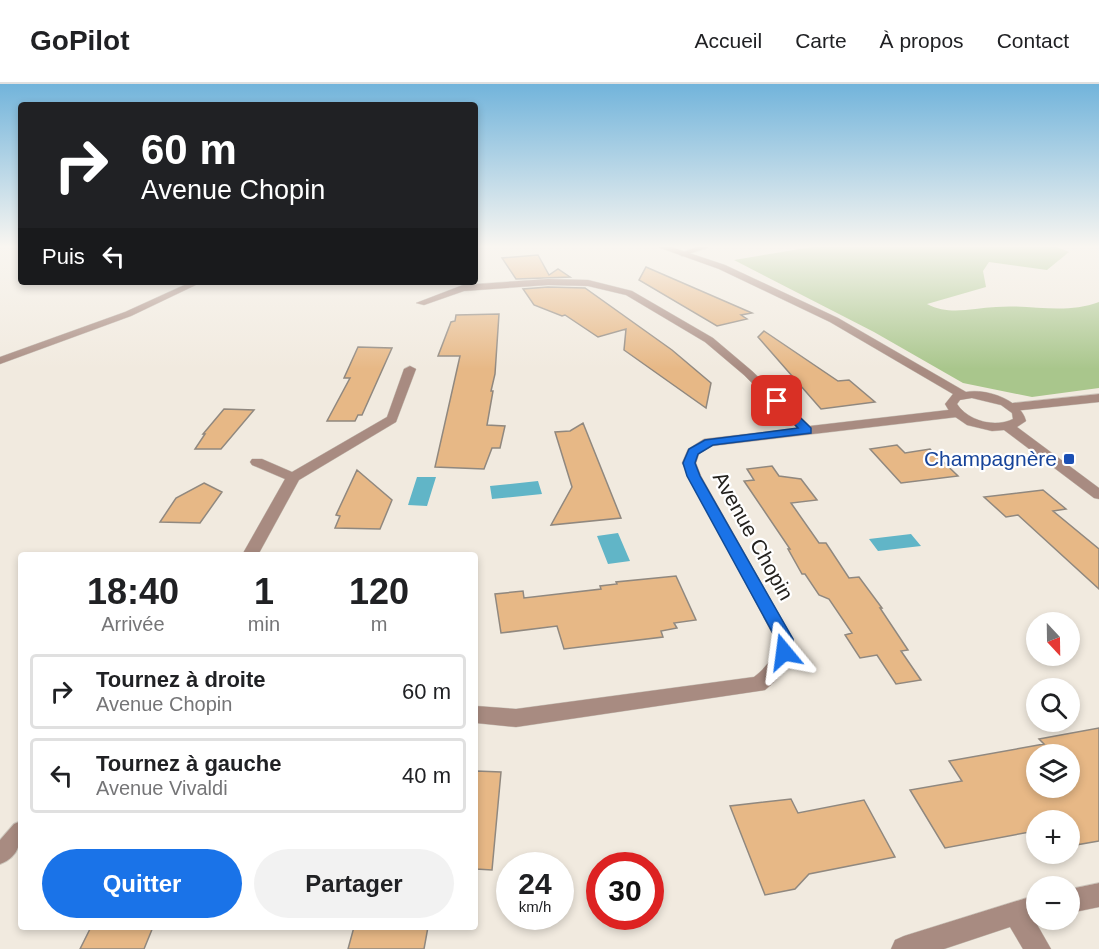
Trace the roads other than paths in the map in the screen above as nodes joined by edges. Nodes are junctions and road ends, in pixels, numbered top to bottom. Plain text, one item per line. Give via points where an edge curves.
1 (186, 287) edge
2 (470, 287) edge
3 (604, 287) edge
4 (768, 287) edge
5 (420, 303) dead end
6 (0, 361) edge
7 (410, 369) dead end
8 (963, 395) junction
9 (1099, 398) edge
10 (1013, 407) junction
11 (957, 413) junction
12 (1008, 427) junction
13 (807, 430) junction
14 (257, 462) dead end
15 (293, 477) junction
16 (1099, 495) edge
17 (252, 552) edge
18 (478, 716) edge
19 (18, 834) edge
20 (0, 855) edge
21 (1099, 895) edge
22 (1080, 899) edge
23 (1026, 910) edge
24 (1032, 930) edge
25 (904, 949) edge
26 (1038, 949) edge

1 - 6 street via 128,314
2 - 5 street
3 - 13 street via 629,293 709,340
4 - 8 street via 834,320
7 - 15 street via 392,419
8 - 10 street via 983,395
8 - 11 street via 951,404
9 - 10 street
10 - 12 street via 1020,421
11 - 12 street via 975,423
11 - 13 street, Avenue Chopin
12 - 16 street
13 - 18 street, Avenue Chopin via 710,442 693,452 689,463 784,639 784,652 776,671 758,684 516,718
14 - 15 street
15 - 17 street
19 - 20 lane
21 - 22 street
23 - 25 street
24 - 26 street

